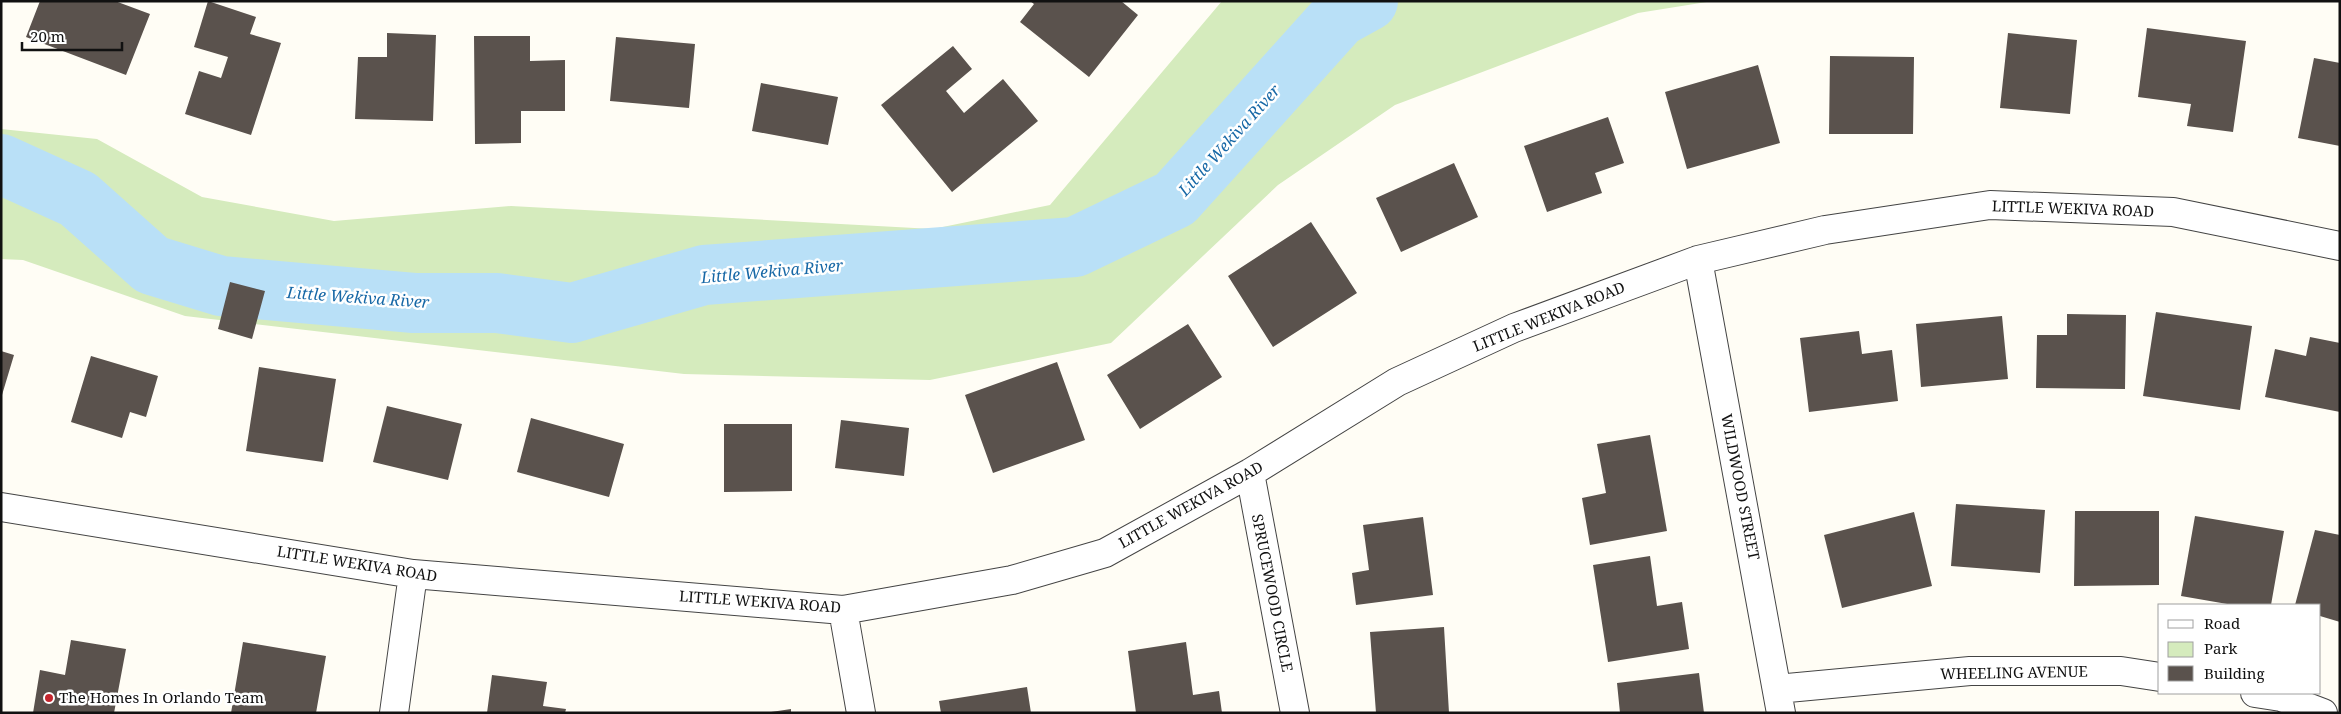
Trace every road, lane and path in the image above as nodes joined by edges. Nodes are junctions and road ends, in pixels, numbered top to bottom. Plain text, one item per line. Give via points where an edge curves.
1 (2340, 246) edge
2 (1698, 260) junction
3 (1250, 473) junction
4 (1, 506) edge
5 (413, 574) junction
6 (843, 610) junction
7 (2158, 677) edge
8 (2261, 694) edge
9 (1779, 701) edge
10 (394, 713) edge
11 (861, 713) edge
12 (1295, 713) edge
13 (2323, 713) edge

1 - 2 street, LITTLE WEKIVA ROAD via 2173,212 1990,205 1825,230
2 - 3 street, LITTLE WEKIVA ROAD via 1514,328 1398,382
2 - 9 street, WILDWOOD STREET
3 - 6 street, LITTLE WEKIVA ROAD via 1105,553 1012,580
3 - 12 street, SPRUCEWOOD CIRCLE
4 - 5 street, LITTLE WEKIVA ROAD
5 - 6 street, LITTLE WEKIVA ROAD
5 - 10 street
6 - 11 street
7 - 9 street, WHEELING AVENUE via 2121,671 1970,671
8 - 13 street via 2281,697

